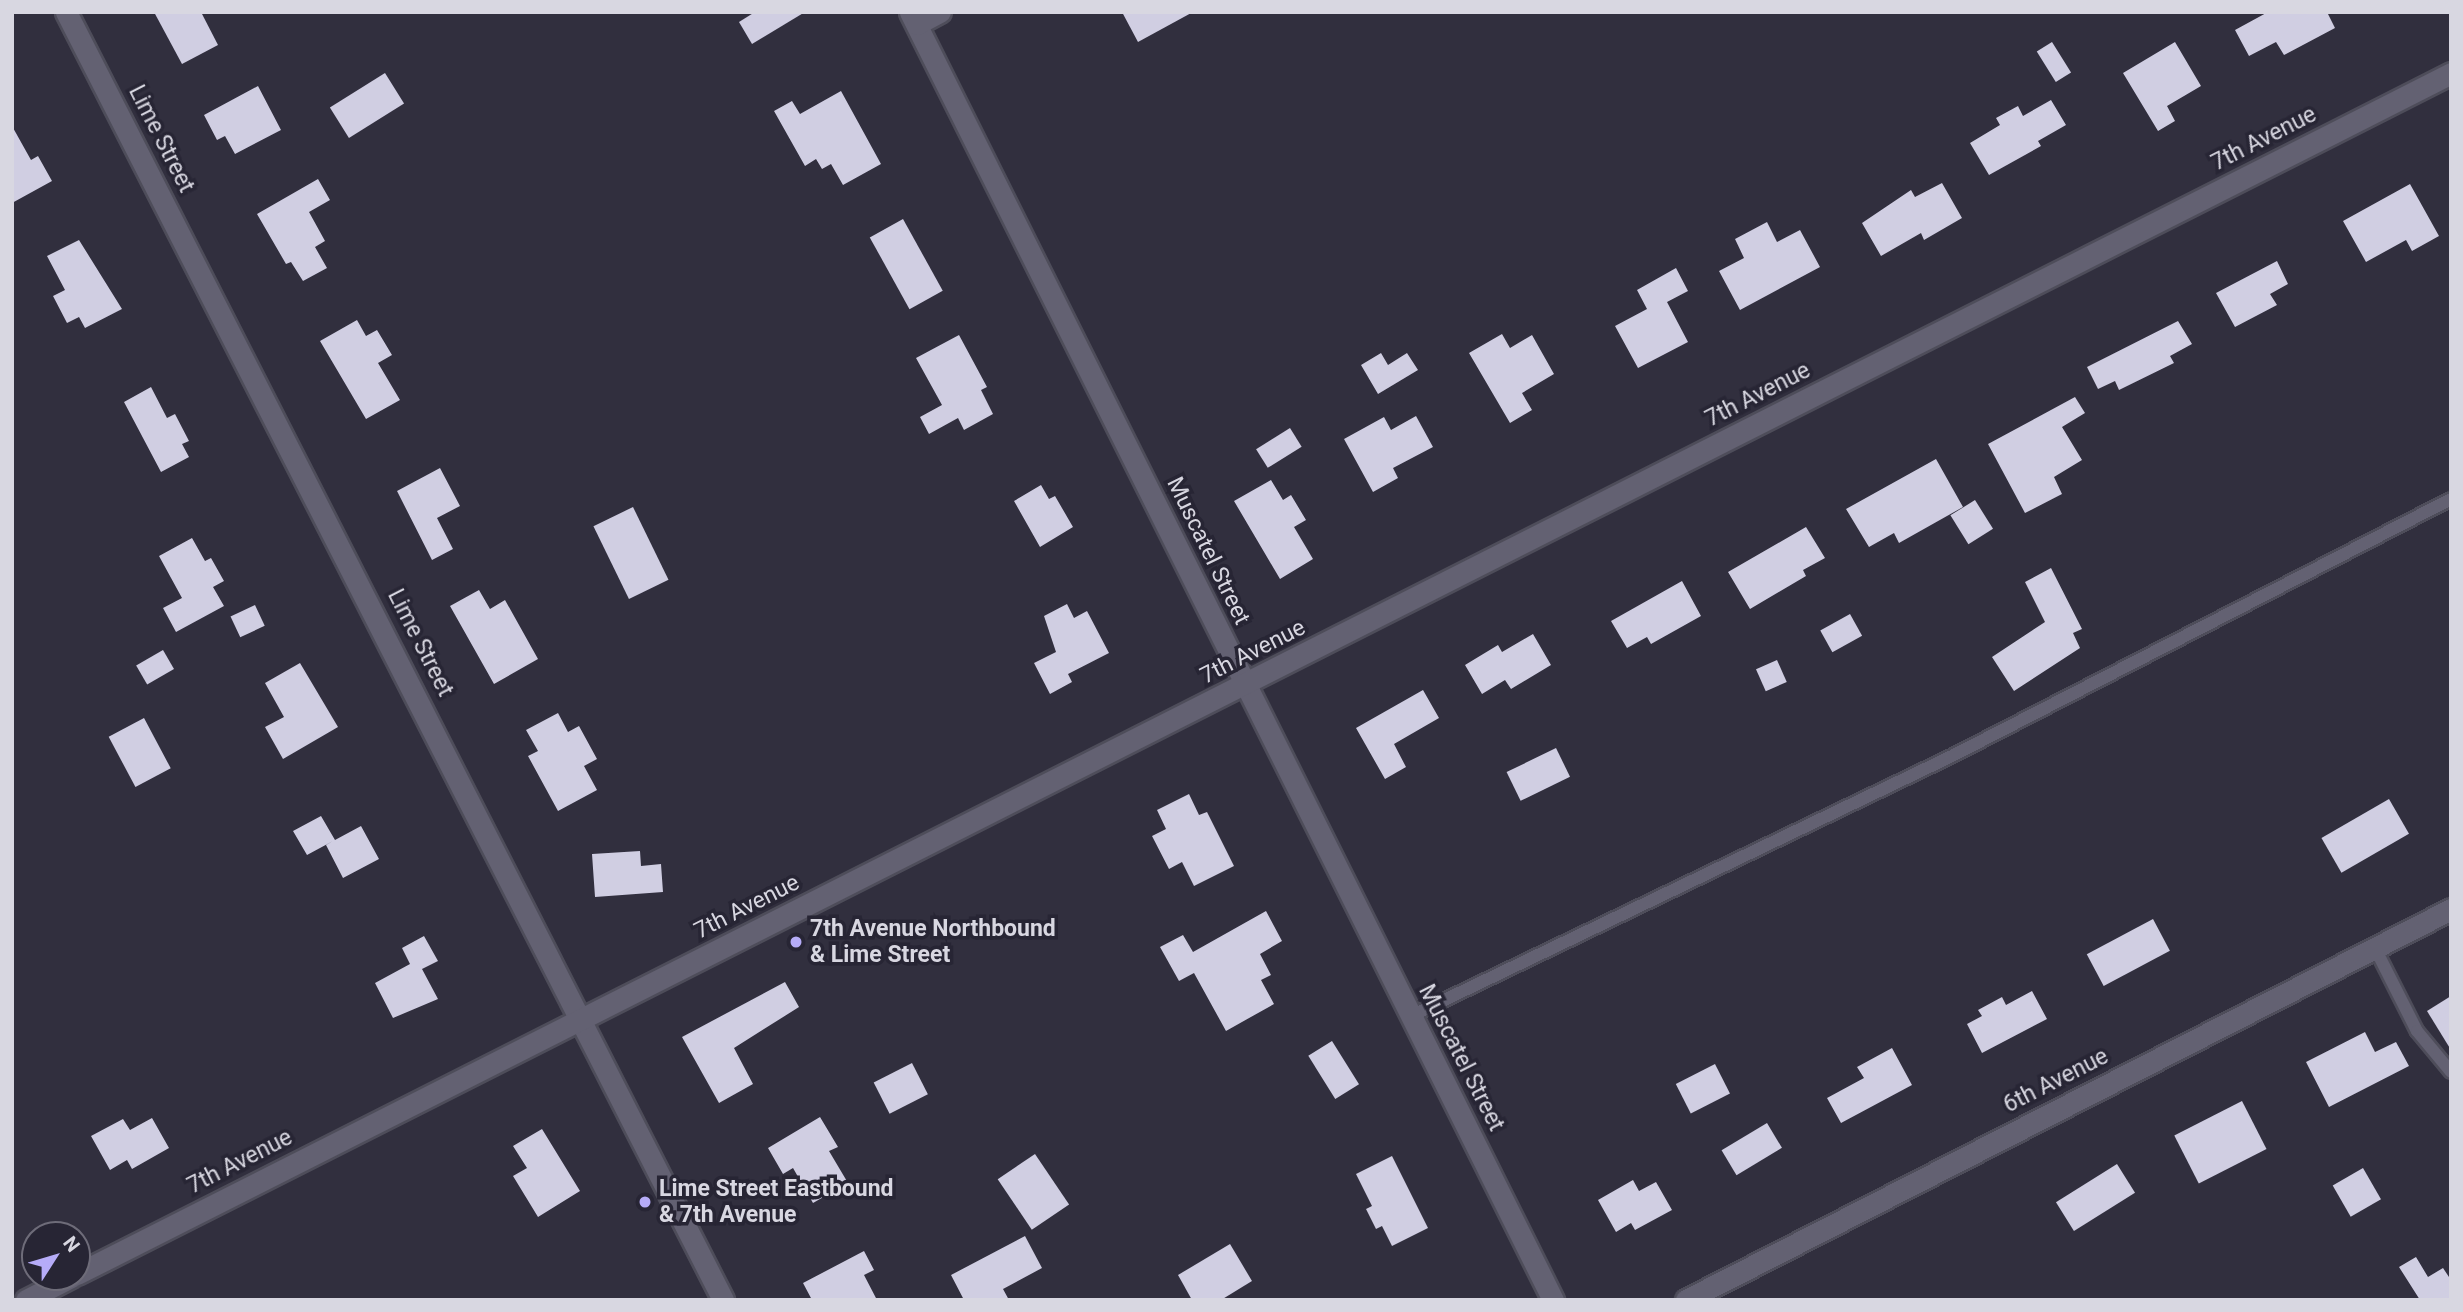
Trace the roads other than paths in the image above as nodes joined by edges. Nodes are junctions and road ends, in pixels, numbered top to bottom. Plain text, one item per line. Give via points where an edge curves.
1 (66, 12) edge
2 (940, 12) edge
3 (913, 18) edge
4 (2451, 73) edge
5 (2451, 499) edge
6 (1245, 685) junction
7 (2451, 909) edge
8 (2375, 948) junction
9 (1411, 1016) junction
10 (580, 1021) junction
11 (2451, 1072) edge
12 (91, 1267) edge
13 (44, 1291) edge
14 (26, 1300) edge
15 (723, 1300) edge
16 (1553, 1300) edge
17 (1686, 1300) edge

1 - 10 street, Lime Street
2 - 3 street
3 - 6 street, Muscatel Street
4 - 6 street, 7th Avenue
5 - 9 lane via 1952,756
6 - 9 street, Muscatel Street
6 - 10 street, 7th Avenue
7 - 8 street, 6th Avenue
8 - 11 lane via 2417,1031
8 - 17 street, 6th Avenue
9 - 16 street, Muscatel Street
10 - 12 street, 7th Avenue
10 - 15 street, Lime Street
13 - 14 street

